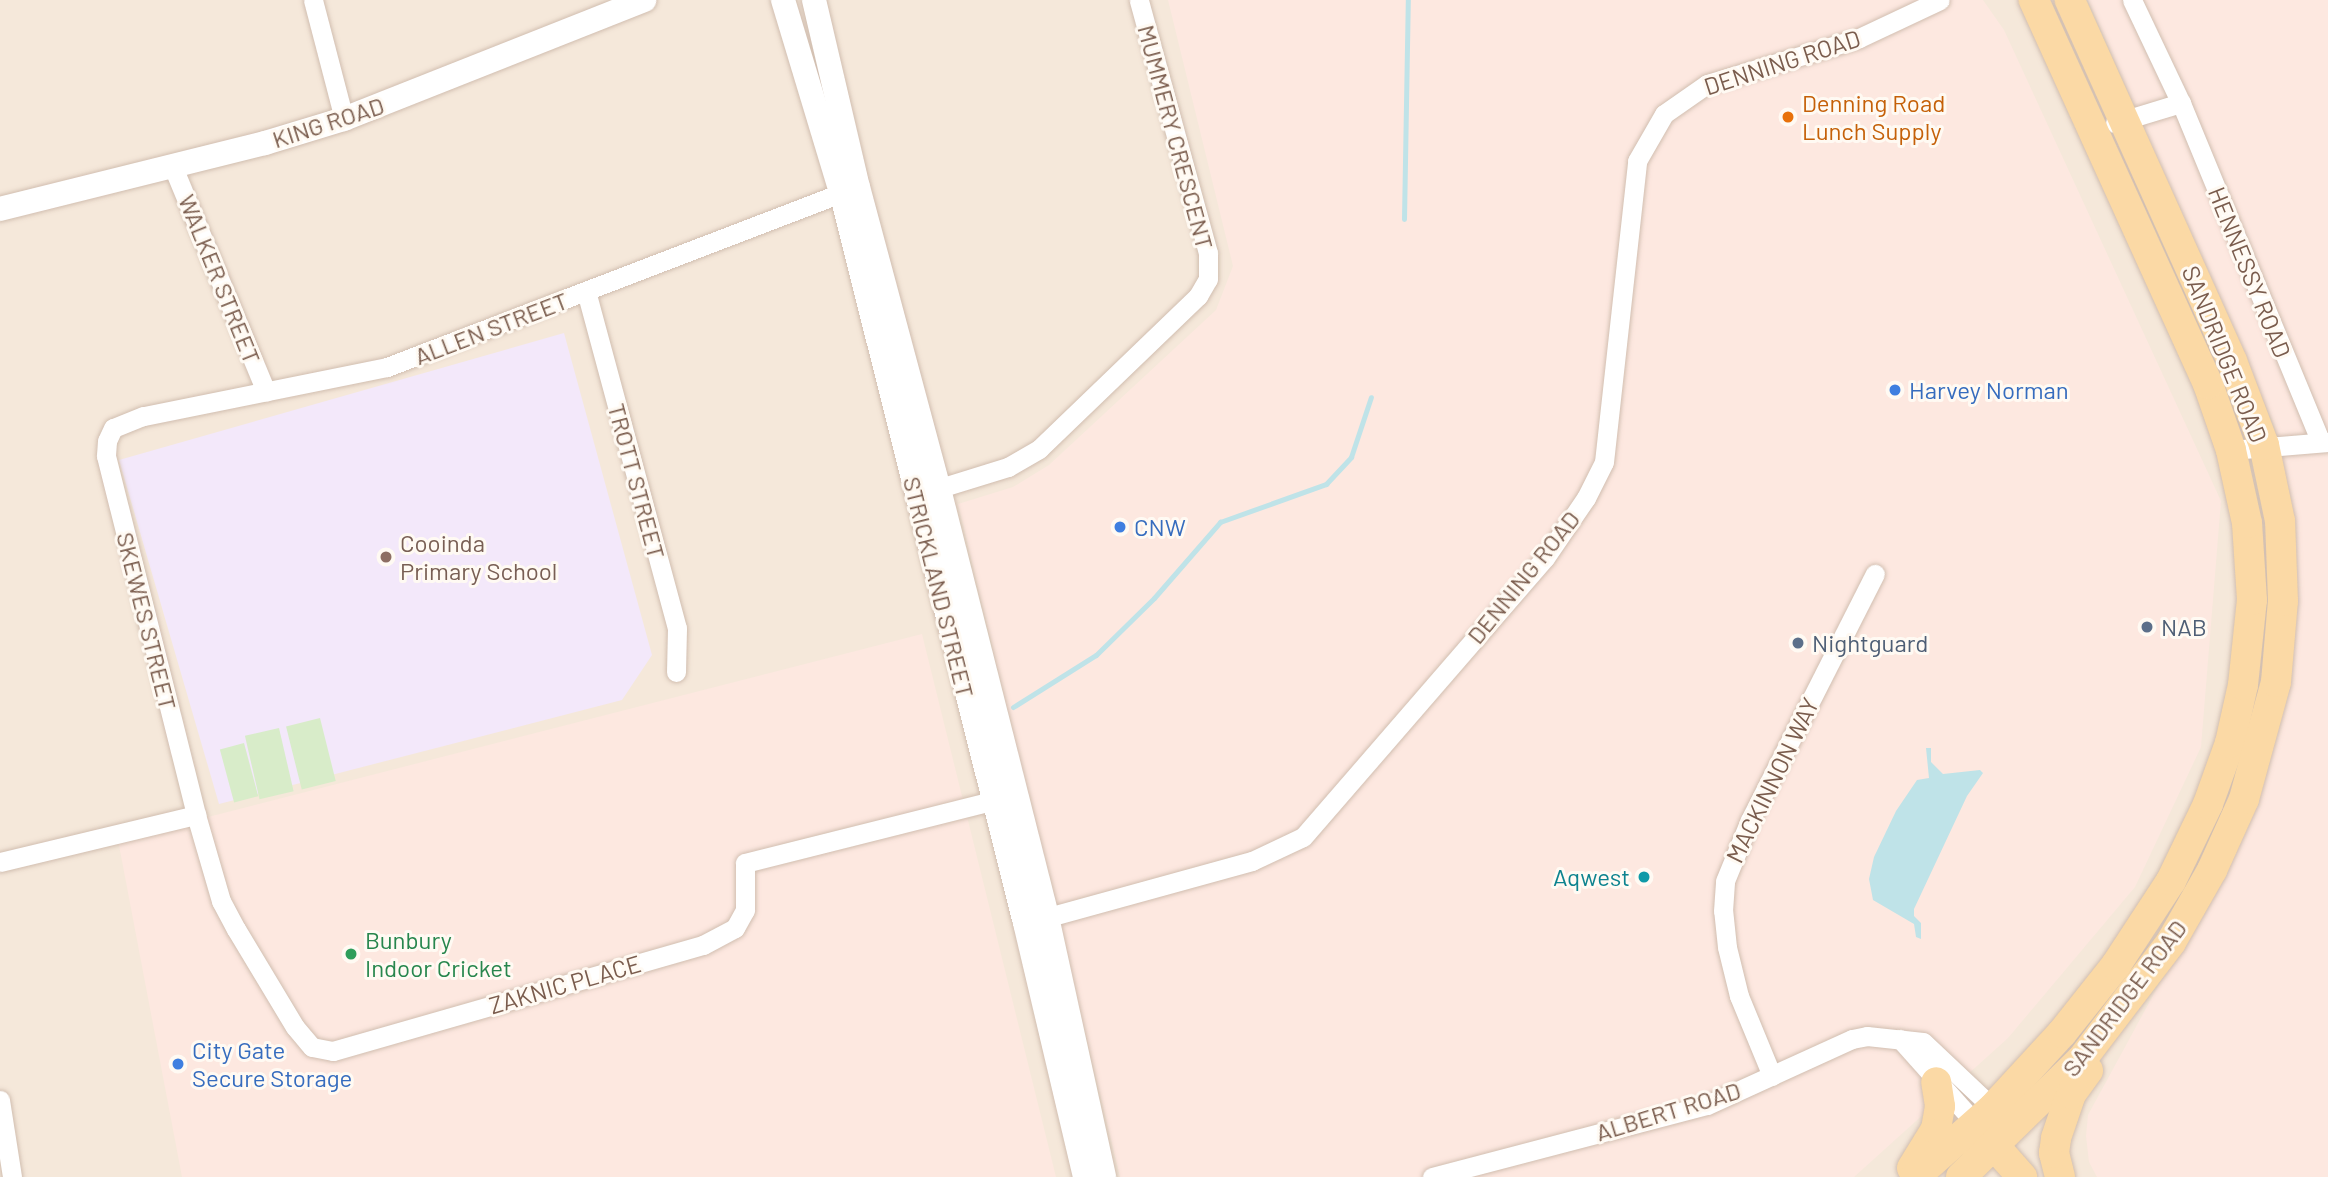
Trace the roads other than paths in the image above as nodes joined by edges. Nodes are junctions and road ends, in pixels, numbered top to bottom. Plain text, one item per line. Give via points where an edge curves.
1 (313, 0) edge
2 (644, 0) edge
3 (783, 0) edge
4 (814, 0) edge
5 (1139, 0) edge
6 (1940, 0) edge
7 (2034, 0) edge
8 (2070, 0) edge
9 (2132, 0) edge
10 (2181, 103) junction
11 (344, 119) junction
12 (2125, 120) junction
13 (2094, 131) junction
14 (173, 167) junction
15 (850, 190) junction
16 (0, 209) edge
17 (586, 291) junction
18 (266, 391) junction
19 (113, 428) joint
20 (2324, 442) edge
21 (2264, 445) junction
22 (2231, 450) junction
23 (927, 492) junction
24 (1875, 574) dead end
25 (676, 672) dead end
26 (1004, 798) junction
27 (196, 815) junction
28 (0, 862) edge
29 (1036, 920) junction
30 (2171, 942) junction
31 (1900, 1039) junction
32 (1772, 1076) junction
33 (1936, 1082) junction
34 (0, 1100) edge
35 (1994, 1127) junction
36 (12, 1177) edge
37 (1085, 1177) edge
38 (1104, 1177) edge
39 (1432, 1177) edge
40 (1907, 1177) edge
41 (1915, 1177) edge
42 (1961, 1177) edge
43 (2022, 1177) edge
44 (2058, 1177) edge

1 - 11 street
2 - 11 street, KING ROAD
3 - 15 street, STRICKLAND STREET
4 - 15 street, STRICKLAND STREET
5 - 23 street, MUMMERY CRESCENT via 1208,253 1208,279 1198,296 1039,449 1008,467
6 - 29 street, DENNING ROAD via 1812,55 1707,83 1664,114 1637,161 1604,462 1586,498 1545,558 1303,837 1252,861
7 - 13 main road, SANDRIDGE ROAD
8 - 12 main road, SANDRIDGE ROAD
9 - 10 street, HENNESSY ROAD
10 - 12 street
10 - 20 street, HENNESSY ROAD
11 - 14 street, KING ROAD
12 - 13 street
12 - 21 main road, SANDRIDGE ROAD via 2232,361
13 - 22 main road, SANDRIDGE ROAD via 2208,384
14 - 16 street, KING ROAD
14 - 18 street, WALKER STREET
15 - 17 street, ALLEN STREET
15 - 23 street, STRICKLAND STREET
17 - 18 street, ALLEN STREET via 387,367
17 - 25 street, TROTT STREET via 677,628
18 - 19 street, ALLEN STREET via 142,416
19 - 27 street, SKEWES STREET via 106,456
20 - 21 street, HENNESSY ROAD
21 - 22 street, HENNESSY ROAD
21 - 30 main road, SANDRIDGE ROAD via 2280,521 2283,601 2275,689 2245,799
22 - 35 main road, SANDRIDGE ROAD via 2247,523 2252,600 2237,717 2220,773 2171,881 2116,965
23 - 26 street, STRICKLAND STREET
24 - 32 street, MACKINNON WAY via 1750,820 1725,881 1727,947 1739,996
26 - 27 street, ZAKNIC PLACE via 745,863 745,910 735,928 704,945 333,1051 312,1047 295,1027 236,929 221,901
26 - 29 street, STRICKLAND STREET
27 - 28 street
29 - 37 street, STRICKLAND STREET
29 - 38 street, STRICKLAND STREET
30 - 35 main road, SANDRIDGE ROAD via 2082,1059
30 - 44 main road via 2127,1021 2071,1094 2054,1153
31 - 32 street, ALBERT ROAD via 1852,1039
31 - 33 street
31 - 35 street, ALBERT ROAD via 1923,1042
32 - 39 street, ALBERT ROAD via 1678,1114
33 - 35 street
33 - 40 main road via 1940,1106 1936,1129
34 - 36 street
35 - 41 main road
35 - 42 main road
35 - 43 main road
35 - 44 main road

